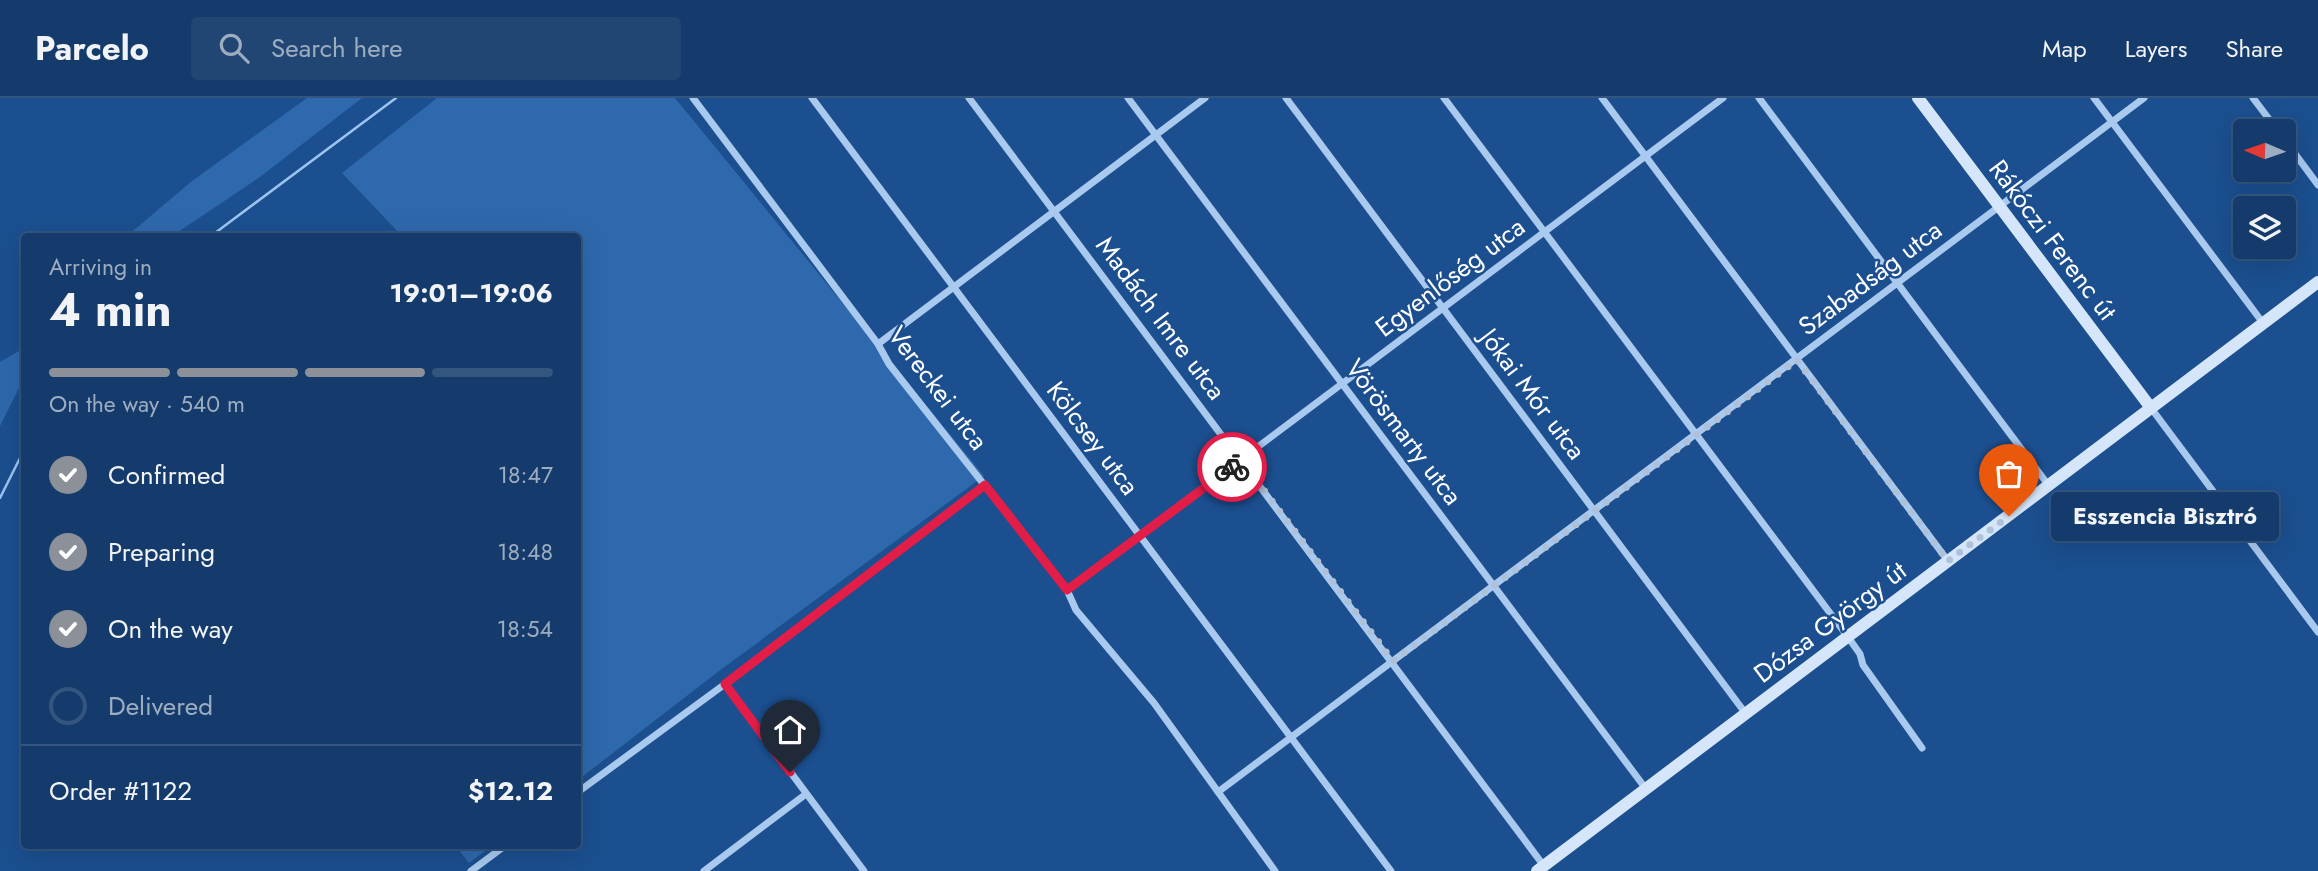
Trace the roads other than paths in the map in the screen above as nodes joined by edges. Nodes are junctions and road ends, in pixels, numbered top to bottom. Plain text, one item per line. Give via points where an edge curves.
1 (693, 98) edge
2 (812, 98) edge
3 (970, 98) edge
4 (1128, 98) edge
5 (1205, 98) edge
6 (1286, 98) edge
7 (1444, 98) edge
8 (1602, 98) edge
9 (1723, 98) edge
10 (1759, 98) edge
11 (1918, 98) edge
12 (2094, 98) edge
13 (2144, 98) edge
14 (2253, 98) edge
15 (2269, 119) edge
16 (2112, 122) junction
17 (1156, 135) junction
18 (2296, 155) edge
19 (1646, 157) junction
20 (2318, 185) edge
21 (1999, 207) junction
22 (1054, 211) junction
23 (1545, 232) junction
24 (2318, 282) edge
25 (1898, 284) junction
26 (953, 286) junction
27 (1443, 308) junction
28 (2263, 323) junction
29 (878, 344) junction
30 (1797, 360) junction
31 (1342, 384) junction
32 (2151, 408) junction
33 (1696, 435) junction
34 (1241, 460) junction
35 (985, 485) junction
36 (2049, 485) junction
37 (1594, 510) junction
38 (1140, 537) junction
39 (1948, 561) junction
40 (1493, 587) junction
41 (1067, 590) junction
42 (2318, 632) edge
43 (1848, 637) junction
44 (1393, 661) junction
45 (725, 684) junction
46 (1746, 714) junction
47 (1291, 738) junction
48 (1922, 748) dead end
49 (1646, 789) junction
50 (581, 790) edge
51 (1218, 792) junction
52 (806, 794) junction
53 (502, 849) edge
54 (481, 868) edge
55 (1545, 868) edge
56 (471, 871) edge
57 (704, 871) edge
58 (864, 871) edge
59 (1275, 871) edge
60 (1391, 871) edge

1 - 29 street, Vereckei utca
2 - 26 street, Kölcsey utca
3 - 22 street, Madách Imre utca
4 - 17 street, Vörösmarty utca
5 - 17 street
6 - 27 street, Jókai Mór utca
7 - 23 street
8 - 19 street
9 - 19 street, Egyenlőség utca
10 - 25 street
11 - 21 street, Rákóczi Ferenc út
12 - 16 street
13 - 16 street, Szabadság utca
14 - 15 street
16 - 21 street, Szabadság utca
16 - 28 street
17 - 22 street
17 - 31 street, Vörösmarty utca
18 - 20 street
19 - 23 street, Egyenlőség utca
19 - 30 street
21 - 25 street, Szabadság utca
21 - 32 street, Rákóczi Ferenc út
22 - 26 street
22 - 34 street, Madách Imre utca
23 - 27 street, Egyenlőség utca
23 - 33 street
24 - 28 street, Dózsa György út
25 - 30 street, Szabadság utca
25 - 36 street
26 - 29 street
26 - 38 street, Kölcsey utca
27 - 31 street, Egyenlőség utca
27 - 37 street, Jókai Mór utca
28 - 32 street, Dózsa György út
29 - 35 street, Vereckei utca
30 - 33 street, Szabadság utca
30 - 39 street
31 - 34 street, Egyenlőség utca
31 - 40 street, Vörösmarty utca
32 - 36 street, Dózsa György út
32 - 42 street
33 - 37 street, Szabadság utca
33 - 43 street
34 - 38 street, Egyenlőség utca
34 - 44 street, Madách Imre utca
35 - 41 street, Vereckei utca
35 - 45 street
36 - 39 street, Dózsa György út
37 - 40 street, Szabadság utca
37 - 46 street, Jókai Mór utca
38 - 41 street, Egyenlőség utca
38 - 47 street, Kölcsey utca
39 - 43 street, Dózsa György út
40 - 44 street, Szabadság utca
40 - 49 street, Vörösmarty utca
41 - 51 street, Vereckei utca via 1076,610 1146,693
43 - 46 street, Dózsa György út
43 - 48 street
44 - 47 street, Szabadság utca
44 - 55 street, Madách Imre utca
45 - 50 street
45 - 52 street
46 - 49 street, Dózsa György út
47 - 51 street, Szabadság utca
47 - 60 street, Kölcsey utca
49 - 55 street, Dózsa György út
51 - 59 street, Vereckei utca
52 - 57 street
52 - 58 street
53 - 54 street
54 - 56 street

